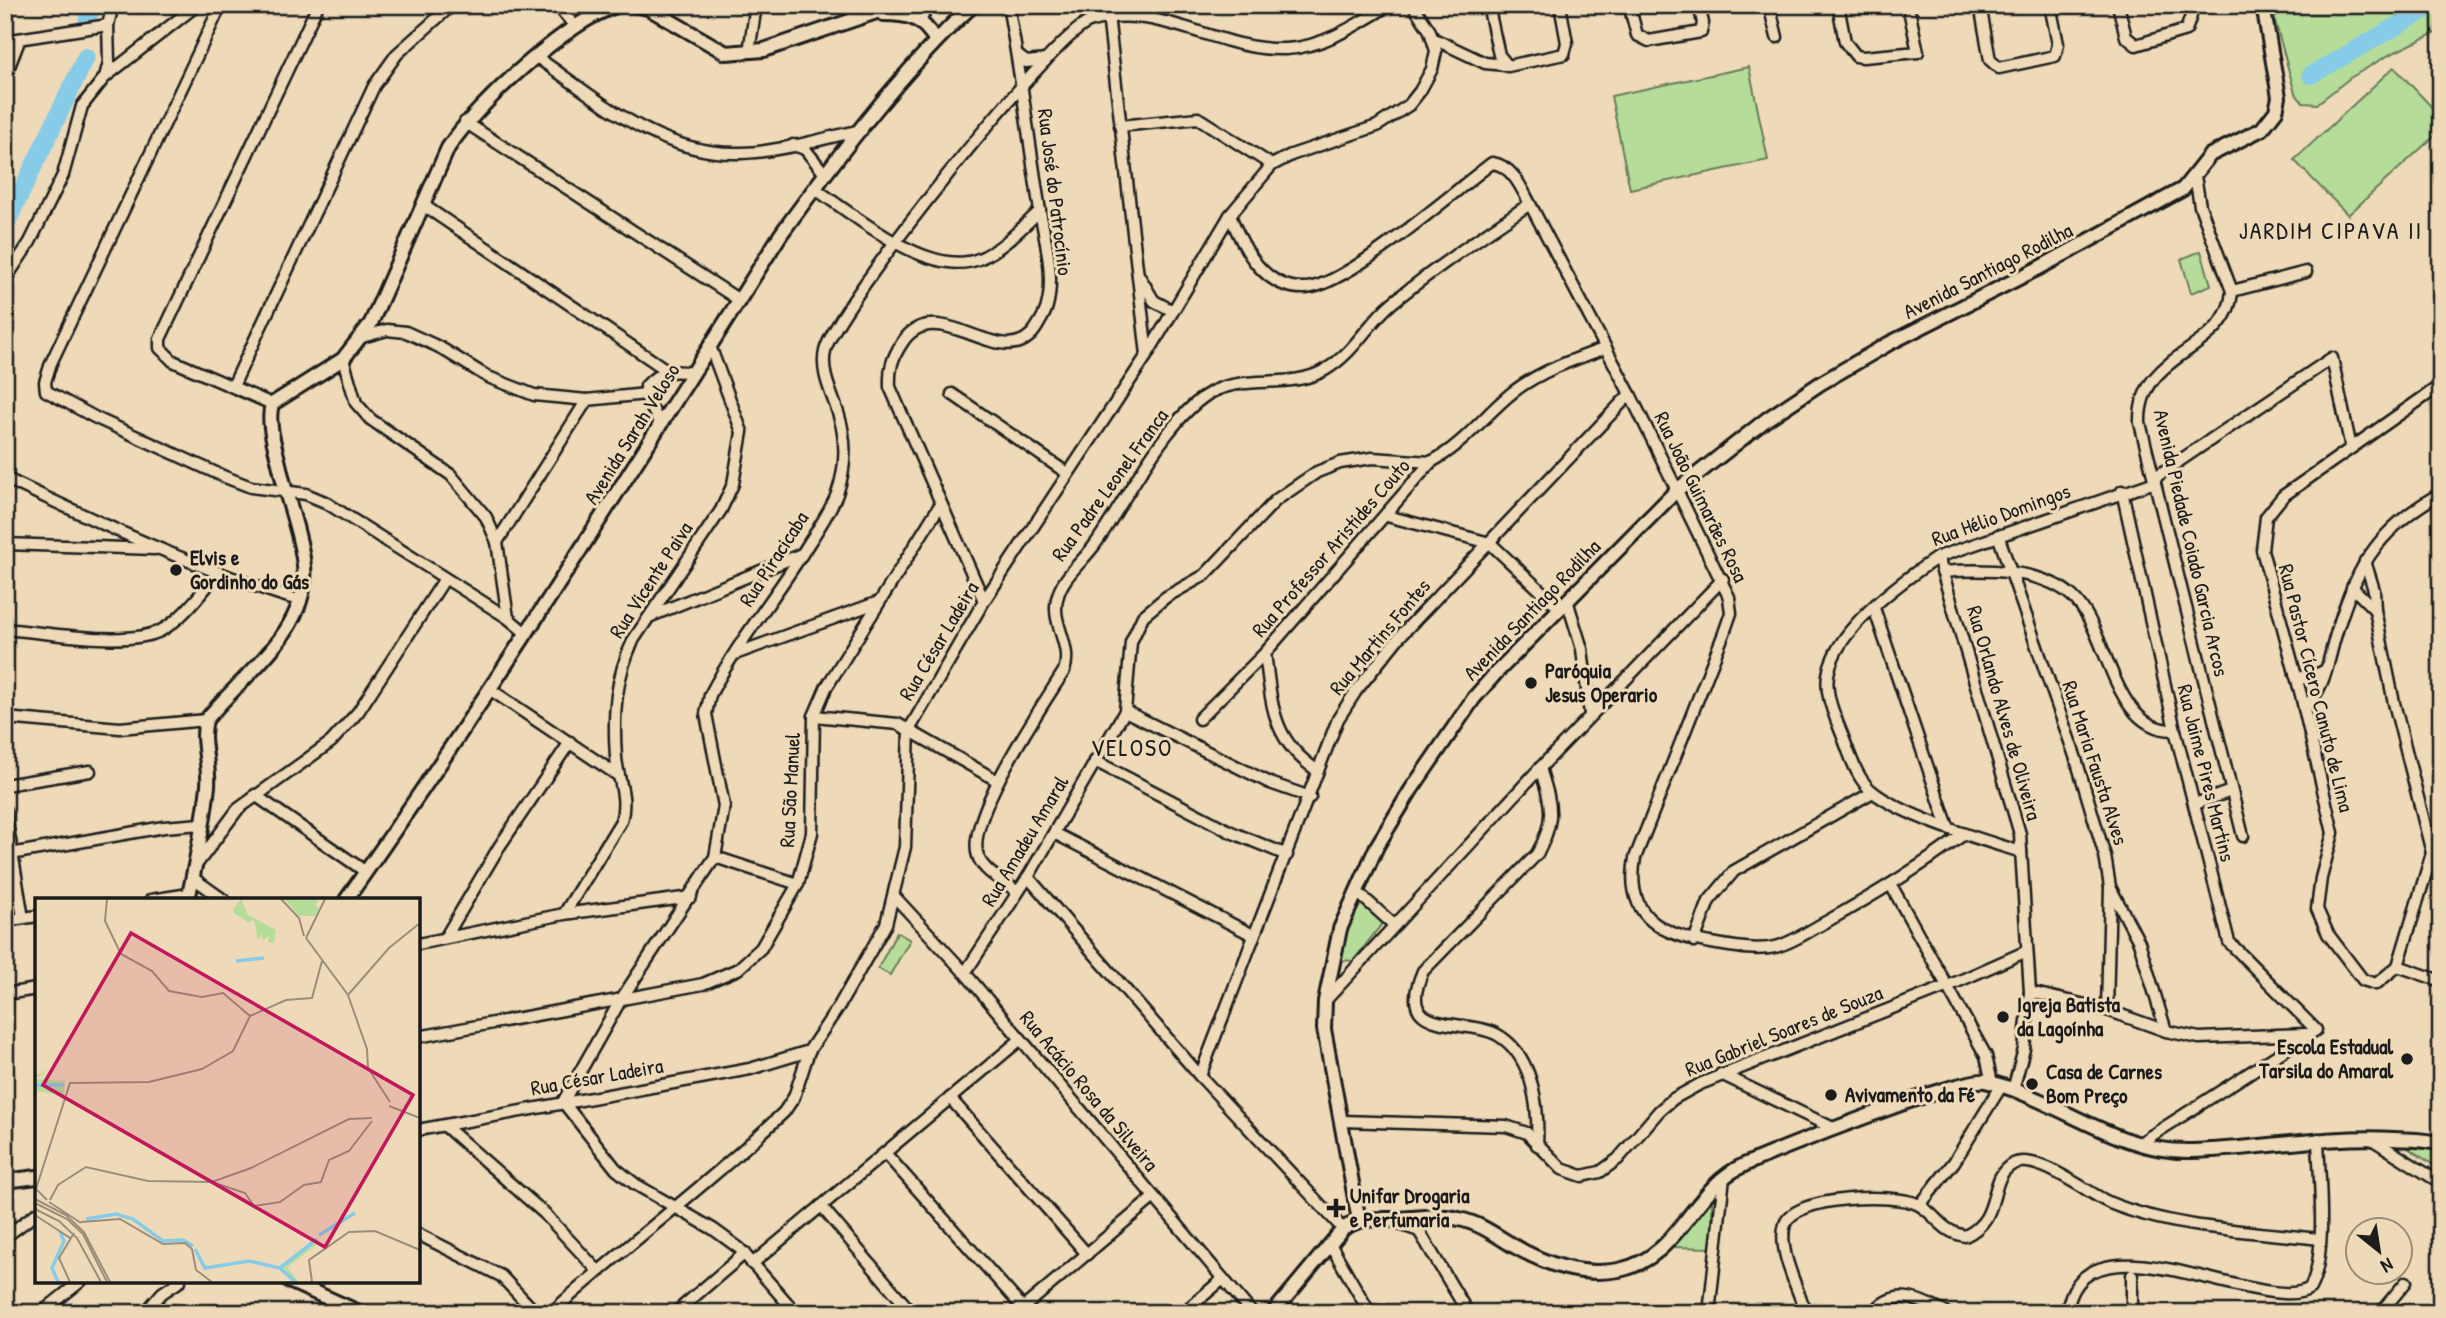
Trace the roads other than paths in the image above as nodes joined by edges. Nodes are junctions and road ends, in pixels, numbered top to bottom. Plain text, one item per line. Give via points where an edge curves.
1 (113, 5) edge
2 (197, 5) edge
3 (221, 5) edge
4 (318, 5) edge
5 (452, 5) edge
6 (557, 5) edge
7 (620, 5) edge
8 (634, 5) edge
9 (756, 5) edge
10 (897, 5) edge
11 (926, 5) edge
12 (973, 5) edge
13 (1008, 5) edge
14 (1389, 5) edge
15 (1488, 5) edge
16 (1560, 5) edge
17 (1629, 5) edge
18 (1699, 5) edge
19 (1769, 5) edge
20 (1838, 5) edge
21 (1908, 5) edge
22 (1980, 5) edge
23 (2050, 5) edge
24 (2118, 5) edge
25 (2188, 5) edge
26 (2263, 5) edge
27 (648, 6) edge
28 (1416, 8) edge
29 (854, 12) edge
30 (868, 14) junction
31 (1108, 15) junction
32 (920, 20) junction
33 (108, 25) junction
34 (574, 25) junction
35 (1777, 37) dead end
36 (1432, 38) junction
37 (5, 41) edge
38 (19, 41) junction
39 (936, 41) junction
40 (749, 52) junction
41 (1017, 55) junction
42 (538, 58) junction
43 (1047, 60) junction
44 (1505, 65) junction
45 (5, 77) edge
46 (105, 77) junction
47 (1022, 87) junction
48 (465, 122) junction
49 (1120, 126) junction
50 (862, 130) junction
51 (792, 145) junction
52 (1272, 165) junction
53 (825, 174) junction
54 (2194, 176) junction
55 (814, 188) junction
56 (1530, 204) junction
57 (424, 205) junction
58 (1040, 211) junction
59 (1230, 215) junction
60 (895, 241) junction
61 (1136, 271) junction
62 (2306, 272) dead end
63 (5, 280) edge
64 (2232, 291) junction
65 (739, 300) junction
66 (1173, 311) junction
67 (362, 337) junction
68 (710, 345) junction
69 (1606, 348) junction
70 (1147, 355) junction
71 (343, 359) junction
72 (668, 371) junction
73 (693, 373) junction
74 (234, 384) junction
75 (2441, 385) edge
76 (646, 394) junction
77 (952, 394) dead end
78 (1630, 394) junction
79 (587, 400) junction
80 (272, 404) junction
81 (660, 424) junction
82 (2351, 448) junction
83 (1431, 462) junction
84 (1067, 473) junction
85 (5, 478) edge
86 (2154, 480) junction
87 (285, 490) junction
88 (1676, 490) junction
89 (2122, 491) junction
90 (2441, 493) edge
91 (2441, 502) edge
92 (940, 505) junction
93 (2420, 506) junction
94 (1387, 516) junction
95 (1998, 536) junction
96 (497, 542) junction
97 (1490, 543) junction
98 (5, 544) edge
99 (161, 550) junction
100 (803, 553) junction
101 (1938, 557) junction
102 (2365, 561) junction
103 (219, 572) junction
104 (1942, 572) junction
105 (2013, 574) junction
106 (1723, 579) junction
107 (444, 580) junction
108 (2352, 587) junction
109 (301, 601) junction
110 (984, 601) junction
111 (876, 603) junction
112 (1562, 604) junction
113 (1874, 608) junction
114 (2375, 610) junction
115 (846, 614) junction
116 (651, 616) junction
117 (508, 618) junction
118 (862, 627) junction
119 (5, 629) edge
120 (527, 634) junction
121 (1265, 653) junction
122 (735, 654) junction
123 (2326, 670) junction
124 (2295, 675) junction
125 (491, 690) junction
126 (2304, 709) junction
127 (1125, 711) junction
128 (1590, 715) junction
129 (814, 716) junction
130 (5, 718) edge
131 (1199, 719) dead end
132 (206, 720) junction
133 (909, 730) junction
134 (2175, 730) junction
135 (570, 742) junction
136 (1095, 761) junction
137 (1539, 768) junction
138 (90, 771) dead end
139 (1318, 771) junction
140 (619, 776) junction
141 (998, 780) junction
142 (5, 785) edge
143 (2231, 791) junction
144 (1872, 792) junction
145 (255, 795) junction
146 (1310, 797) junction
147 (2195, 804) junction
148 (5, 810) edge
149 (201, 824) junction
150 (1948, 827) junction
151 (1054, 832) junction
152 (1964, 834) junction
153 (2243, 836) dead end
154 (2021, 852) junction
155 (8, 855) edge
156 (1287, 855) junction
157 (715, 856) junction
158 (197, 865) junction
159 (366, 872) junction
160 (1028, 877) junction
161 (194, 878) junction
162 (798, 884) junction
163 (1891, 885) junction
164 (2110, 887) junction
165 (1356, 891) junction
166 (1018, 892) junction
167 (894, 896) junction
168 (189, 897) edge
169 (691, 897) junction
170 (221, 898) edge
171 (347, 898) edge
172 (564, 914) junction
173 (35, 916) edge
174 (23, 918) junction
175 (5, 921) edge
176 (1394, 925) junction
177 (1253, 935) junction
178 (445, 939) junction
179 (1694, 941) junction
180 (420, 944) edge
181 (2027, 951) junction
182 (2398, 966) junction
183 (965, 973) junction
184 (2441, 981) edge
185 (1948, 986) junction
186 (35, 989) edge
187 (2030, 992) junction
188 (5, 994) edge
189 (620, 1000) junction
190 (1325, 1001) junction
191 (2107, 1010) junction
192 (2166, 1031) junction
193 (2312, 1032) junction
194 (420, 1037) edge
195 (1021, 1039) junction
196 (808, 1051) junction
197 (1721, 1074) junction
198 (1200, 1076) junction
199 (2002, 1086) junction
200 (950, 1098) junction
201 (563, 1102) junction
202 (1342, 1121) junction
203 (445, 1126) junction
204 (1835, 1129) junction
205 (420, 1130) edge
206 (2370, 1138) junction
207 (2318, 1139) junction
208 (2140, 1143) junction
209 (2441, 1144) edge
210 (1537, 1145) junction
211 (885, 1153) junction
212 (35, 1177) edge
213 (1724, 1177) junction
214 (5, 1181) edge
215 (2441, 1183) edge
216 (1154, 1197) junction
217 (1920, 1205) junction
218 (821, 1206) junction
219 (677, 1208) junction
220 (35, 1214) edge
221 (1387, 1219) junction
222 (1359, 1220) junction
223 (1343, 1229) junction
224 (420, 1235) edge
225 (5, 1237) edge
226 (2319, 1239) junction
227 (1330, 1244) junction
228 (745, 1253) junction
229 (1087, 1254) junction
230 (752, 1264) junction
231 (597, 1271) junction
232 (1223, 1279) junction
233 (78, 1283) edge
234 (177, 1283) edge
235 (294, 1283) edge
236 (2403, 1286) edge
237 (2069, 1299) junction
238 (2291, 1304) dead end
239 (1020, 1310) edge
240 (1280, 1310) edge
241 (41, 1313) edge
242 (145, 1313) edge
243 (361, 1313) edge
244 (536, 1313) edge
245 (551, 1313) edge
246 (675, 1313) edge
247 (796, 1313) edge
248 (912, 1313) edge
249 (1183, 1313) edge
250 (1252, 1313) edge
251 (1370, 1313) edge
252 (1468, 1313) edge
253 (1709, 1313) edge
254 (1806, 1313) edge
255 (1873, 1313) edge
256 (1946, 1313) edge
257 (2058, 1313) edge
258 (2067, 1313) edge
259 (2136, 1313) edge
260 (2380, 1313) edge

1 - 33 street
2 - 46 street
3 - 87 street via 51,363 46,391 225,477 251,487
4 - 74 street via 162,329 160,348 173,360
5 - 74 street via 397,54 373,86
6 - 34 street
7 - 34 main road
8 - 27 main road
9 - 40 street
10 - 30 main road
11 - 32 main road
12 - 39 main road, Avenida Sarah Veloso
13 - 41 street, Rua José do Patrocínio
14 - 31 street, Rua Piracicaba via 1347,31 1286,49 1239,42 1148,14
15 - 44 street
16 - 44 street via 1567,43 1563,54
17 - 18 street via 1637,35 1649,41 1700,32
19 - 35 street
20 - 21 street via 1845,42 1856,56 1863,57 1917,52
22 - 23 street via 1990,60 1999,68 2055,56 2059,44
24 - 25 street via 2126,37 2136,45 2179,34 2189,25
26 - 54 main road, Avenida Santiago Rodilha via 2278,82 2276,111 2262,129 2210,155
27 - 40 main road via 726,53
28 - 36 street, Rua César Ladeira
29 - 30 main road
29 - 40 main road
30 - 32 main road via 905,13
31 - 43 street, Rua Piracicaba via 1073,31
31 - 49 street
32 - 39 main road
33 - 38 street
33 - 46 street
34 - 42 main road
36 - 44 street via 1485,63
36 - 52 street, Rua César Ladeira via 1436,51 1432,69 1409,105 1377,126
37 - 38 street
38 - 45 street
39 - 50 main road, Avenida Sarah Veloso
41 - 43 street via 1026,62
41 - 47 street, Rua José do Patrocínio
42 - 48 main road
42 - 51 street via 633,124 677,145 742,153
43 - 47 street, Rua Piracicaba
46 - 63 street via 82,106 63,175 30,242
47 - 58 street, Rua José do Patrocínio
47 - 60 street, Rua Piracicaba
48 - 57 main road via 448,148
48 - 65 street
49 - 52 street via 1198,118
49 - 61 street
50 - 51 street
50 - 53 main road, Avenida Sarah Veloso
51 - 53 street via 805,149
52 - 59 street, Rua César Ladeira
53 - 55 main road, Avenida Sarah Veloso
54 - 64 street via 2200,206
54 - 88 main road, Avenida Santiago Rodilha via 2183,189 1821,383
55 - 60 street
55 - 65 main road, Avenida Sarah Veloso
56 - 59 street via 1513,176 1492,163 1343,275 1306,288 1276,281 1261,270 1242,244
56 - 69 street, Rua João Guimarães Rosa
56 - 141 street, Rua Padre Leonel Franca via 1389,306 1354,347 1322,372 1217,389 1189,410 1064,581 1056,602 1068,660 1065,671
57 - 67 main road
57 - 72 street
58 - 60 street via 1001,246 964,263 940,262
58 - 92 street, Rua José do Patrocínio via 1048,255 1048,305 1030,335 1017,343 1001,344 938,324 917,325 892,358 890,387
59 - 66 street, Rua César Ladeira
60 - 100 street, Rua Piracicaba via 825,350 823,364 840,417 845,457 837,494
61 - 66 street via 1154,301
61 - 70 street
62 - 64 street
64 - 86 street, Avenida Piedade Coiado Garcia Arcos via 2224,320 2159,373 2143,394 2140,423
65 - 68 main road, Avenida Sarah Veloso
66 - 70 street, Rua César Ladeira
67 - 71 main road
67 - 79 street via 387,330 406,332 488,377 534,395
68 - 73 main road, Avenida Sarah Veloso
68 - 116 street, Rua Vicente Paiva via 742,432 738,463 721,510
69 - 78 street, Rua João Guimarães Rosa
69 - 83 street, Rua Professor Aristides Couto via 1559,366 1513,392 1460,444
70 - 84 street, Rua César Ladeira
71 - 80 main road
71 - 96 street via 356,403 370,419 451,475 486,517
72 - 73 street
72 - 76 street via 655,375
73 - 81 main road, Avenida Sarah Veloso
74 - 80 street
75 - 82 street, Rua Pastor Cícero Canuto de Lima
76 - 79 street
76 - 81 street
77 - 84 street
78 - 88 street, Rua João Guimarães Rosa
78 - 97 street, Rua Martins Fontes
79 - 96 street
80 - 87 main road via 271,421
81 - 120 main road, Avenida Sarah Veloso
82 - 86 street, Rua Hélio Domingos via 2332,358
82 - 124 street, Rua Pastor Cícero Canuto de Lima via 2283,496 2266,517 2262,533 2264,565
83 - 94 street, Rua Professor Aristides Couto
83 - 127 street, Rua Amadeu Amaral via 1387,457 1356,460 1317,472 1287,491 1205,575 1166,597 1138,623 1131,642
84 - 110 street, Rua César Ladeira
85 - 99 street
86 - 89 street, Rua Hélio Domingos
86 - 143 street, Avenida Piedade Coiado Garcia Arcos
87 - 107 street via 325,502
87 - 109 main road via 304,568
88 - 106 street, Rua João Guimarães Rosa
88 - 112 main road, Avenida Santiago Rodilha
89 - 95 street, Rua Hélio Domingos
89 - 134 street, Rua Jaime Pires Martins
90 - 93 street
91 - 93 street
92 - 110 street, Rua José do Patrocínio
92 - 111 street, Rua São Manuel
93 - 102 street via 2382,538
94 - 97 street
94 - 121 street, Rua Professor Aristides Couto
95 - 101 street, Rua Hélio Domingos
95 - 105 street, Rua Maria Fausta Alves
96 - 117 street
97 - 112 street
97 - 139 street, Rua Martins Fontes via 1401,636 1356,691 1338,719
98 - 99 street
99 - 103 street
100 - 116 street
100 - 122 street, Rua Piracicaba
101 - 104 street, Rua Orlando Alves de Oliveira
101 - 113 street, Rua Hélio Domingos
102 - 108 street
102 - 114 street
103 - 109 street
103 - 119 street via 185,611 163,629 142,637
104 - 105 street
104 - 154 street, Rua Orlando Alves de Oliveira via 2016,813
105 - 134 street via 2044,581 2072,596 2095,629 2116,681 2137,714 2162,730
105 - 164 street, Rua Maria Fausta Alves via 2080,772
106 - 128 street
106 - 179 street, Rua João Guimarães Rosa via 1730,605 1728,623 1632,874 1633,892 1656,926
107 - 117 street
107 - 145 street via 358,712 331,742
108 - 114 street
108 - 123 street
109 - 132 main road via 278,643
110 - 133 street, Rua César Ladeira
111 - 115 street
111 - 118 street, Rua São Manuel
112 - 128 street via 1582,649
112 - 165 main road, Avenida Santiago Rodilha via 1474,698 1411,790
113 - 144 street, Rua Hélio Domingos via 1838,650 1828,687 1852,759
113 - 150 street
114 - 182 street via 2432,853
115 - 118 street
115 - 122 street
116 - 140 street, Rua Vicente Paiva via 634,639 616,681
117 - 120 street
118 - 129 street, Rua São Manuel
120 - 125 main road, Avenida Sarah Veloso
121 - 131 street, Rua Professor Aristides Couto
121 - 139 street via 1271,698 1287,746
122 - 157 street, Rua Piracicaba via 715,686 706,713 724,806
123 - 124 street via 2307,679
123 - 126 street via 2323,685
124 - 126 street, Rua Pastor Cícero Canuto de Lima
125 - 135 street
125 - 159 main road, Avenida Sarah Veloso
126 - 182 street, Rua Pastor Cícero Canuto de Lima via 2333,833 2318,909 2328,934 2363,981 2376,984
127 - 136 street, Rua Amadeu Amaral
127 - 146 street via 1260,778
128 - 137 street
129 - 133 street via 898,724
129 - 162 street, Rua São Manuel via 811,833
130 - 132 street via 120,729
132 - 149 main road via 208,786
133 - 141 street
133 - 167 street, Rua César Ladeira via 905,847
134 - 147 street, Rua Jaime Pires Martins
135 - 140 street
135 - 178 street via 499,847
136 - 151 street, Rua Amadeu Amaral
136 - 156 street via 1231,832
137 - 176 street
137 - 210 street via 1552,813 1537,854 1423,971 1415,996 1427,1018 1500,1036 1517,1053 1531,1082
138 - 142 street
139 - 146 street, Rua Martins Fontes
140 - 172 street, Rua Vicente Paiva via 625,802 621,821
141 - 166 street, Rua Padre Leonel Franca via 976,843 979,861
143 - 147 street
143 - 153 street, Avenida Piedade Coiado Garcia Arcos
144 - 150 street
144 - 179 street via 1734,872 1709,901
145 - 158 street via 238,809
145 - 159 street
146 - 156 street, Rua Martins Fontes
147 - 193 street, Rua Jaime Pires Martins via 2229,942
148 - 155 street
149 - 155 street
149 - 158 main road
150 - 152 street
151 - 160 street, Rua Amadeu Amaral
151 - 177 street
152 - 154 street
152 - 163 street, Rua João Guimarães Rosa
154 - 181 street, Rua Orlando Alves de Oliveira
155 - 174 street
156 - 177 street, Rua Martins Fontes
157 - 162 street
157 - 169 street, Rua Piracicaba
158 - 161 main road
159 - 171 main road, Avenida Sarah Veloso
160 - 166 street, Rua Amadeu Amaral
160 - 198 street
161 - 168 main road
161 - 170 street
162 - 189 street, Rua São Manuel via 761,948 738,969 703,984
163 - 179 street, Rua João Guimarães Rosa via 1776,947
163 - 185 street
164 - 191 street, Rua Maria Fausta Alves
164 - 192 street via 2138,942
165 - 176 street
165 - 190 main road, Avenida Santiago Rodilha via 1340,929
166 - 183 street, Rua Amadeu Amaral
167 - 183 street, Rua Acácio Rosa da Silveira
167 - 196 street, Rua César Ladeira via 886,924
169 - 172 street
169 - 189 street, Rua Piracicaba
172 - 178 street
173 - 174 street
174 - 175 street
176 - 190 street
177 - 198 street, Rua Martins Fontes
178 - 180 street
181 - 185 street, Rua Gabriel Soares de Souza
181 - 187 street, Rua Orlando Alves de Oliveira
182 - 184 street
183 - 195 street, Rua Acácio Rosa da Silveira
185 - 197 street, Rua Gabriel Soares de Souza
185 - 199 street
186 - 188 street
187 - 191 street
187 - 199 street, Rua Orlando Alves de Oliveira via 2024,1049
189 - 194 street, Rua São Manuel
189 - 201 street, Rua Piracicaba
190 - 202 main road, Avenida Santiago Rodilha via 1326,1045
191 - 192 street
192 - 193 street via 2225,1039
193 - 208 street
195 - 200 street
195 - 216 street, Rua Acácio Rosa da Silveira
196 - 201 street, Rua César Ladeira via 750,1069
196 - 219 street via 784,1112
197 - 204 street
197 - 210 street, Rua Gabriel Soares de Souza via 1673,1099 1618,1159 1600,1172 1582,1176 1562,1169
198 - 223 street
199 - 204 main road via 1980,1080
199 - 208 main road
199 - 217 street, Rua Orlando Alves de Oliveira
200 - 211 street
200 - 229 street
201 - 203 street, Rua César Ladeira
201 - 219 street via 617,1168
202 - 210 street, Rua Gabriel Soares de Souza via 1506,1126 1527,1133
202 - 222 main road, Avenida Santiago Rodilha
203 - 205 street, Rua César Ladeira
203 - 231 street via 544,1213
204 - 213 main road
206 - 207 main road
206 - 209 main road
206 - 215 street
207 - 208 main road via 2191,1152
207 - 226 street
211 - 218 street
211 - 239 street
212 - 214 main road
213 - 221 main road via 1653,1257 1620,1269 1586,1271 1551,1265 1481,1226 1459,1219
213 - 253 street
216 - 229 street
216 - 232 street, Rua Acácio Rosa da Silveira
217 - 226 street via 1939,1226 1965,1236 1987,1220 2003,1173 2012,1164 2022,1163 2041,1166 2136,1213
217 - 254 street via 1879,1198 1843,1200 1804,1209 1787,1219 1784,1246
218 - 230 street
218 - 248 street
219 - 228 street
219 - 231 street
220 - 225 street
221 - 222 main road
221 - 252 street via 1419,1231
222 - 223 main road
223 - 227 main road
224 - 244 street via 501,1276
226 - 238 street via 2310,1287
227 - 240 main road
227 - 251 street
228 - 230 street
228 - 246 street
229 - 239 street
230 - 247 street
231 - 245 street
232 - 249 street
232 - 250 street, Rua Acácio Rosa da Silveira
233 - 241 street
234 - 242 street
235 - 243 main road
236 - 260 street
237 - 257 street
237 - 258 street
237 - 259 street via 2082,1281 2136,1276 2132,1305
255 - 256 street via 1895,1296

